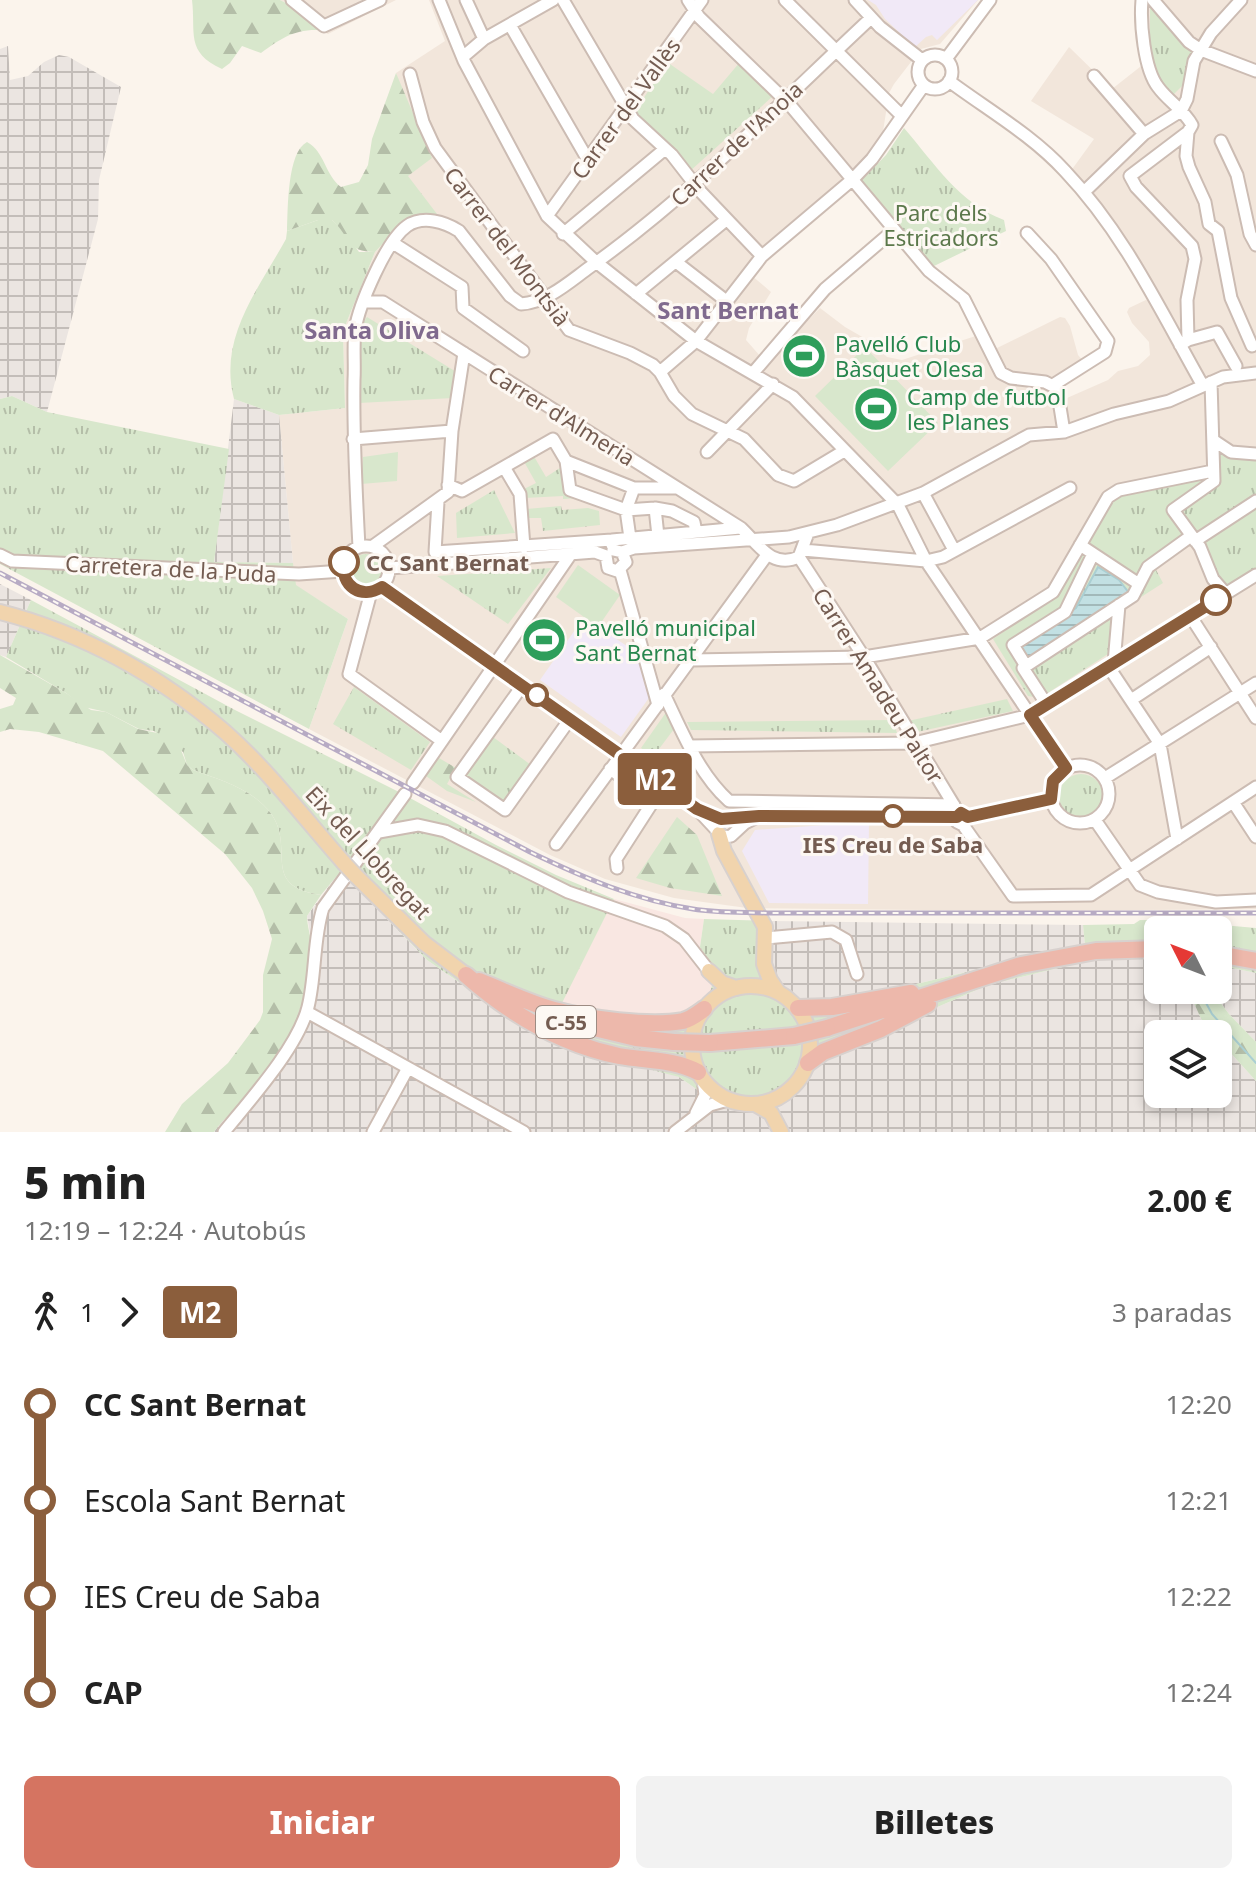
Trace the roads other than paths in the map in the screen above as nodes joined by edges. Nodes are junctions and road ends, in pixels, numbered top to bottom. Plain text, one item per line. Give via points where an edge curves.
1 (295, 0) edge
2 (380, 0) edge
3 (439, 0) edge
4 (466, 0) edge
5 (553, 0) edge
6 (563, 0) edge
7 (702, 0) edge
8 (785, 0) edge
9 (855, 0) edge
10 (990, 0) edge
11 (1142, 0) edge
12 (1153, 0) edge
13 (1241, 0) edge
14 (691, 6) edge
15 (871, 18) junction
16 (510, 25) junction
17 (484, 39) junction
18 (837, 50) junction
19 (1201, 50) junction
20 (464, 56) junction
21 (946, 59) junction
22 (922, 60) junction
23 (1256, 71) edge
24 (410, 74) dead end
25 (1094, 76) dead end
26 (949, 81) junction
27 (924, 85) junction
28 (785, 99) junction
29 (626, 108) junction
30 (1181, 111) junction
31 (901, 115) junction
32 (1188, 132) junction
33 (1144, 134) junction
34 (1221, 141) dead end
35 (665, 149) junction
36 (588, 160) junction
37 (853, 179) junction
38 (694, 185) junction
39 (1084, 192) junction
40 (547, 216) junction
41 (726, 220) junction
42 (1252, 225) edge
43 (894, 230) junction
44 (1027, 233) dead end
45 (563, 234) junction
46 (393, 243) junction
47 (1256, 245) edge
48 (762, 256) junction
49 (596, 262) junction
50 (676, 262) junction
51 (636, 294) junction
52 (545, 299) junction
53 (725, 300) junction
54 (365, 302) junction
55 (696, 341) junction
56 (1184, 342) junction
57 (1254, 344) edge
58 (523, 351) dead end
59 (464, 353) junction
60 (1234, 370) junction
61 (660, 372) junction
62 (753, 373) junction
63 (1256, 373) edge
64 (773, 384) junction
65 (1207, 384) junction
66 (1053, 385) junction
67 (729, 430) junction
68 (452, 431) junction
69 (1064, 432) junction
70 (353, 439) junction
71 (1213, 440) junction
72 (844, 451) junction
73 (707, 452) dead end
74 (1256, 454) edge
75 (566, 461) junction
76 (504, 467) junction
77 (1208, 472) dead end
78 (448, 485) junction
79 (634, 488) junction
80 (678, 488) junction
81 (1070, 488) dead end
82 (923, 493) junction
83 (1256, 501) edge
84 (438, 502) junction
85 (898, 505) junction
86 (655, 508) junction
87 (626, 510) junction
88 (741, 528) junction
89 (696, 532) junction
90 (808, 533) junction
91 (658, 536) junction
92 (630, 538) junction
93 (1193, 539) junction
94 (754, 540) junction
95 (1080, 545) junction
96 (373, 546) junction
97 (359, 547) junction
98 (524, 547) junction
99 (954, 550) junction
100 (801, 553) junction
101 (571, 554) junction
102 (613, 554) junction
103 (1093, 554) junction
104 (0, 555) edge
105 (767, 555) junction
106 (926, 561) junction
107 (390, 568) junction
108 (343, 571) junction
109 (1256, 575) edge
110 (1139, 584) junction
111 (376, 590) junction
112 (1226, 594) junction
113 (1119, 605) junction
114 (0, 612) edge
115 (1191, 617) junction
116 (980, 638) junction
117 (1211, 647) junction
118 (864, 657) junction
119 (692, 660) junction
120 (1111, 664) junction
121 (494, 666) junction
122 (1026, 666) junction
123 (1256, 683) edge
124 (522, 686) junction
125 (664, 694) junction
126 (1240, 694) junction
127 (1131, 700) junction
128 (658, 705) junction
129 (1047, 705) junction
130 (1030, 715) junction
131 (1256, 718) edge
132 (570, 719) junction
133 (442, 741) junction
134 (914, 743) junction
135 (1160, 744) junction
136 (689, 746) junction
137 (621, 754) junction
138 (1066, 768) junction
139 (610, 769) junction
140 (1105, 778) junction
141 (413, 783) dead end
142 (1256, 787) edge
143 (405, 794) dead end
144 (1051, 799) junction
145 (1233, 802) junction
146 (960, 816) junction
147 (1095, 820) junction
148 (726, 828) junction
149 (379, 832) junction
150 (1256, 837) edge
151 (1177, 839) junction
152 (556, 844) dead end
153 (617, 868) dead end
154 (1129, 870) junction
155 (1256, 900) edge
156 (766, 938) junction
157 (1144, 950) edge
158 (1232, 957) edge
159 (1256, 961) edge
160 (764, 964) junction
161 (709, 971) junction
162 (857, 974) dead end
163 (466, 975) junction
164 (963, 984) junction
165 (742, 987) junction
166 (778, 992) junction
167 (708, 1005) junction
168 (798, 1008) junction
169 (307, 1012) junction
170 (808, 1063) junction
171 (408, 1068) junction
172 (700, 1076) junction
173 (782, 1096) junction
174 (728, 1100) junction
175 (755, 1104) junction
176 (696, 1114) junction
177 (779, 1128) edge
178 (224, 1132) edge
179 (373, 1132) edge
180 (524, 1132) edge
181 (675, 1132) edge

1 - 2 street via 324,26
3 - 20 street
4 - 17 street
5 - 16 street
6 - 29 street
7 - 14 street, Carrer del Vallès
8 - 18 street
9 - 15 street
10 - 21 street
11 - 30 street via 1150,72
12 - 19 street
13 - 19 street
14 - 28 street
14 - 29 street, Carrer del Vallès
15 - 18 street, Carrer de l'Anoia
15 - 22 street
16 - 17 street
16 - 36 street
17 - 20 street
18 - 28 street, Carrer de l'Anoia
18 - 31 street
19 - 23 street
19 - 30 street
20 - 40 street
21 - 22 street via 932,55
21 - 26 street
22 - 27 street via 918,73
24 - 52 street, Carrer del Montsià via 435,148
25 - 33 street
26 - 27 street via 939,88
26 - 39 street via 1039,146
27 - 31 street
28 - 37 street
28 - 38 street, Carrer de l'Anoia
29 - 35 street
29 - 36 street, Carrer del Vallès
30 - 32 street via 1191,122
30 - 33 street
31 - 37 street
32 - 56 street via 1130,176 1192,246 1195,259
32 - 57 street via 1188,163 1208,220 1218,231 1231,298
33 - 39 street
34 - 42 street
35 - 38 street
35 - 45 street
36 - 40 street, Carrer del Vallès
37 - 43 street
37 - 48 street
38 - 41 street
38 - 49 street, Carrer de l'Anoia
39 - 56 street
40 - 45 street
41 - 48 street
41 - 50 street
42 - 47 street
43 - 62 street via 825,289
43 - 66 street via 936,278 964,299 1001,373
44 - 66 street via 1108,341 1105,352
45 - 49 street
46 - 52 street via 410,224 450,225 510,296 521,304
46 - 54 street
46 - 58 street via 462,287 463,308
48 - 53 street
49 - 51 street
49 - 52 street, Carrer de l'Anoia
50 - 51 street
50 - 53 street
51 - 55 street
52 - 61 street, Carrer del Montsià via 569,330 630,353
53 - 55 street
54 - 59 street, Carrer d'Almeria via 383,302
54 - 70 street via 355,329
55 - 61 street
55 - 62 street
56 - 60 street via 1217,332
56 - 65 street
57 - 60 street
59 - 68 street
59 - 80 street, Carrer d'Almeria
60 - 63 street
60 - 65 street
61 - 67 street, Carrer del Montsià via 692,414
62 - 64 street
64 - 67 street
64 - 72 street via 793,397
65 - 69 street via 1169,401
65 - 71 street
66 - 69 street via 1060,393
67 - 72 street, Carrer del Montsià via 778,475 794,481
67 - 73 street
68 - 70 street
68 - 78 street
69 - 82 street via 1029,435
70 - 97 street
71 - 74 street via 1231,452
71 - 93 street via 1214,481 1173,510
72 - 85 street
75 - 76 street via 553,439
75 - 79 street
75 - 87 street via 570,490
76 - 78 street via 462,491
76 - 98 street via 520,494
77 - 95 street via 1119,490 1108,497
78 - 84 street
79 - 80 street
79 - 87 street
80 - 88 street, Carrer d'Almeria
81 - 99 street
82 - 85 street
82 - 99 street
83 - 93 street
84 - 96 street
84 - 98 street via 435,552
85 - 90 street
85 - 106 street
86 - 87 street
86 - 89 street via 694,522
86 - 91 street
87 - 92 street
88 - 89 street
88 - 94 street, Carrer d'Almeria
89 - 91 street
90 - 94 street
90 - 100 street
91 - 92 street
92 - 102 street
93 - 110 street via 1148,567
93 - 112 street
94 - 102 street
94 - 105 street, Carrer d'Almeria
95 - 103 street
95 - 116 street via 1053,592
96 - 97 street
96 - 107 street via 385,554
97 - 108 street via 347,556
98 - 102 street
99 - 106 street
100 - 105 street via 780,561
100 - 106 street
100 - 118 street, Carrer Amadeu Paltor
101 - 102 street
101 - 107 street
101 - 121 street
102 - 128 street
103 - 110 street
103 - 122 street via 1065,612 1013,645
104 - 108 street, Carretera de la Puda via 12,561 299,574
105 - 119 street
106 - 116 street
107 - 111 street via 386,582
108 - 111 street via 352,588
109 - 112 street
110 - 113 street
111 - 121 street
111 - 133 street via 349,674
112 - 115 street
113 - 120 street
113 - 122 street
114 - 163 main road, Eix del Llobregat / C-55, bridge via 60,630 120,659 225,732 355,875 416,936
115 - 117 street
115 - 120 street
116 - 118 street
116 - 130 street
117 - 126 street
117 - 127 street
118 - 119 street
118 - 134 street, Carrer Amadeu Paltor
119 - 125 street
120 - 127 street
120 - 129 street
121 - 124 street
121 - 133 street
122 - 129 street
123 - 126 street
124 - 132 street
124 - 132 street via 457,777 505,810
125 - 128 street
125 - 136 street
126 - 131 street
126 - 135 street
127 - 135 street
128 - 137 street
129 - 130 street
130 - 134 street
130 - 138 street
132 - 137 street
133 - 141 street
134 - 136 street
134 - 146 street, Carrer Amadeu Paltor
135 - 140 street
135 - 151 street
136 - 146 street via 729,801
137 - 139 street
137 - 148 street
138 - 140 street via 1092,767
138 - 144 street via 1053,781
139 - 152 street
139 - 153 street via 654,800 616,859
140 - 147 street via 1110,796
142 - 145 street
143 - 149 street
144 - 146 street
144 - 147 street via 1067,821
145 - 150 street
145 - 151 street
146 - 148 street via 759,816
146 - 154 street, Carrer Amadeu Paltor via 1013,896 1091,895
147 - 154 street
148 - 156 main road via 729,860
149 - 161 street via 418,825 445,831 568,892 665,926 684,939
149 - 169 street via 323,908
151 - 154 street
154 - 155 street via 1140,885 1158,892 1216,902
156 - 160 main road
156 - 162 street via 832,932 846,940
157 - 164 highway, Eix del Llobregat / C-55 via 1068,955
158 - 159 highway
160 - 165 main road
160 - 166 main road
161 - 165 main road via 722,983
161 - 167 main road via 714,988
163 - 164 highway, Eix del Llobregat / C-55, bridge via 545,1015 617,1034 710,1043 794,1036
163 - 167 highway via 544,1006 624,1021 679,1021
163 - 172 highway via 506,1008 562,1038 619,1055 684,1064
164 - 168 highway
164 - 170 highway
165 - 166 main road
165 - 167 main road
166 - 168 main road
167 - 172 main road via 693,1033
168 - 170 main road via 810,1039
169 - 171 street
169 - 178 street via 260,1089
170 - 173 main road
171 - 179 street
171 - 180 street
172 - 174 main road
172 - 176 street via 705,1095
173 - 175 main road
173 - 177 main road
174 - 175 main road
174 - 176 street
175 - 177 main road via 771,1113
176 - 181 street

